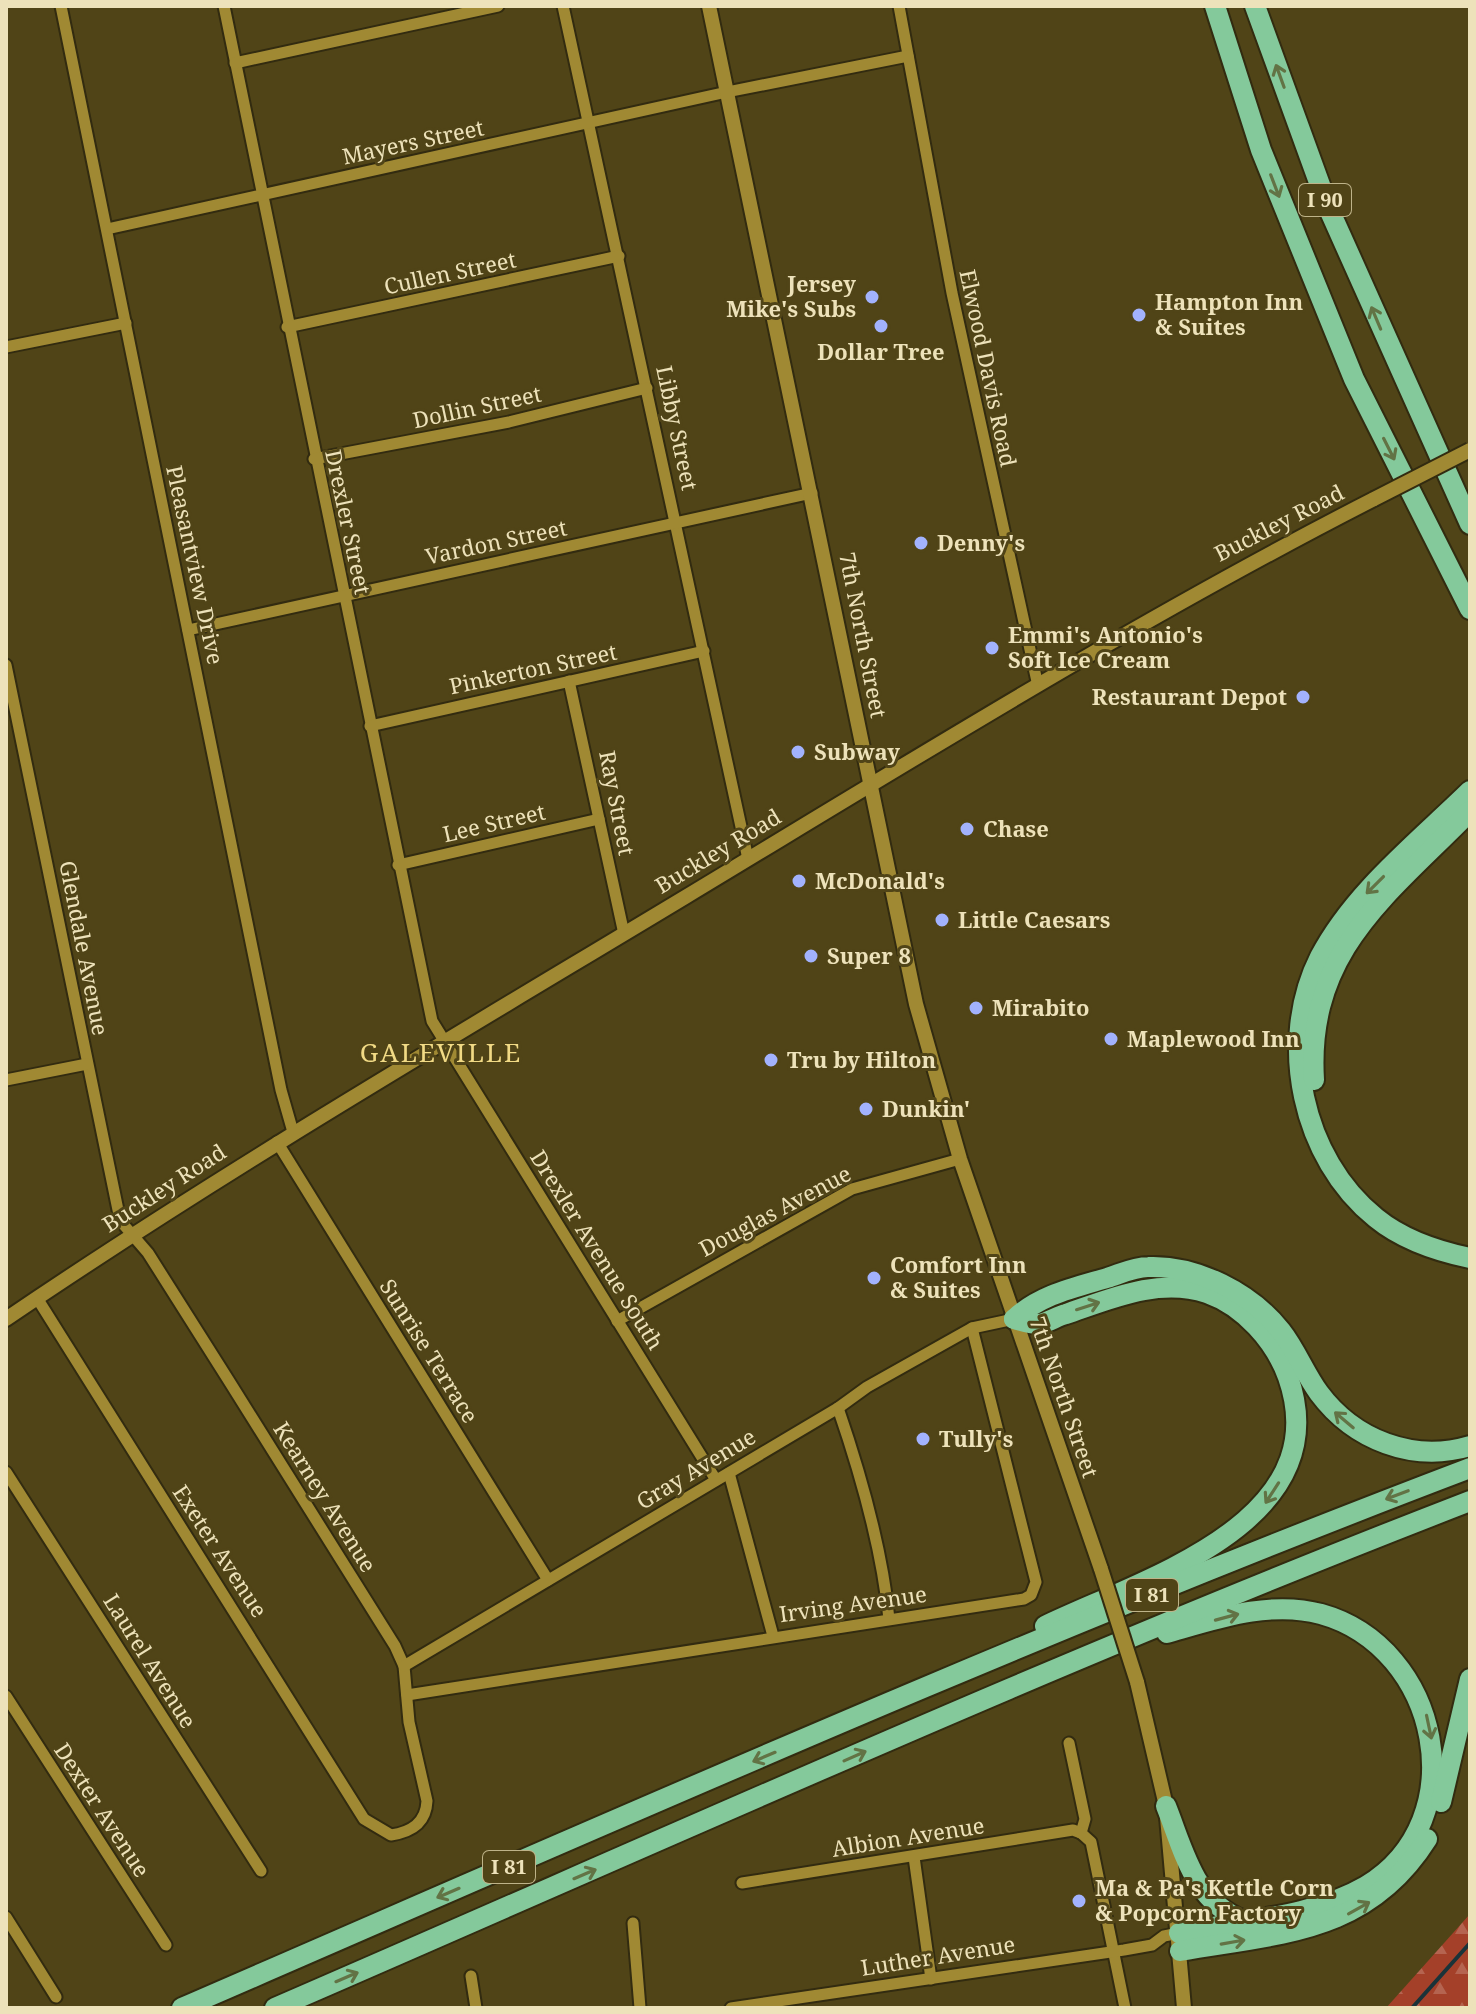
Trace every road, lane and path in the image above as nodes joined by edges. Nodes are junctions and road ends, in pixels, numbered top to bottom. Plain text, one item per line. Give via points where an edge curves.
1 (61, 6) edge
2 (224, 6) edge
3 (498, 6) edge
4 (563, 6) edge
5 (709, 6) edge
6 (899, 6) edge
7 (1215, 6) edge
8 (1255, 6) edge
9 (908, 56) junction
10 (235, 63) junction
11 (727, 92) junction
12 (590, 124) junction
13 (261, 194) junction
14 (107, 229) junction
15 (619, 256) junction
16 (126, 323) junction
17 (287, 327) junction
18 (6, 347) edge
19 (647, 388) junction
20 (1407, 389) junction
21 (1470, 450) edge
22 (314, 459) junction
23 (812, 493) junction
24 (1470, 496) edge
25 (677, 522) junction
26 (1470, 524) edge
27 (343, 596) junction
28 (1470, 609) edge
29 (188, 630) junction
30 (704, 651) junction
31 (6, 665) edge
32 (569, 681) junction
33 (1038, 686) junction
34 (370, 726) junction
35 (871, 786) junction
36 (1470, 791) edge
37 (1470, 811) edge
38 (599, 819) junction
39 (748, 859) junction
40 (398, 865) junction
41 (624, 934) junction
42 (444, 1042) junction
43 (87, 1064) junction
44 (6, 1080) edge
45 (293, 1132) junction
46 (277, 1142) junction
47 (960, 1159) junction
48 (132, 1234) junction
49 (1470, 1244) edge
50 (1470, 1258) edge
51 (37, 1298) junction
52 (6, 1319) edge
53 (1014, 1319) junction
54 (617, 1321) junction
55 (972, 1328) junction
56 (838, 1408) junction
57 (1470, 1446) edge
58 (1470, 1468) edge
59 (6, 1472) edge
60 (729, 1473) junction
61 (716, 1480) junction
62 (1470, 1501) edge
63 (548, 1580) junction
64 (889, 1619) junction
65 (773, 1636) junction
66 (1071, 1662) junction
67 (404, 1666) junction
68 (1470, 1679) edge
69 (407, 1695) junction
70 (6, 1696) edge
71 (835, 1726) junction
72 (1069, 1743) dead end
73 (427, 1804) joint
74 (1166, 1806) junction
75 (1081, 1833) junction
76 (914, 1857) junction
77 (261, 1871) dead end
78 (742, 1883) dead end
79 (6, 1917) edge
80 (1244, 1921) junction
81 (633, 1923) dead end
82 (1179, 1942) junction
83 (166, 1945) dead end
84 (1152, 1945) junction
85 (1112, 1950) junction
86 (471, 1976) dead end
87 (931, 1979) junction
88 (56, 1997) dead end
89 (182, 2008) edge
90 (275, 2008) edge
91 (476, 2008) edge
92 (640, 2008) edge
93 (731, 2008) edge
94 (1125, 2008) edge
95 (1184, 2008) edge

1 - 14 street, Pleasantview Drive
2 - 10 street, Drexler Street
3 - 10 street
4 - 12 street, Libby Street
5 - 11 street, 7th North Street
6 - 9 street, Elwood Davis Road
7 -> 28 highway, I 90 via 1261,150 1354,379
20 -> 8 highway, I 90 via 1328,207
9 - 11 street
9 - 33 street, Elwood Davis Road via 952,293
10 - 13 street, Drexler Street
11 - 12 street, Mayers Street
11 - 23 street, 7th North Street
12 - 13 street, Mayers Street
12 - 15 street, Libby Street
13 - 14 street, Mayers Street
13 - 17 street, Drexler Street
14 - 16 street, Pleasantview Drive
15 - 17 street, Cullen Street
15 - 19 street, Libby Street
16 - 18 street
16 - 29 street, Pleasantview Drive
17 - 22 street, Drexler Street
19 - 22 street, Dollin Street via 509,422
19 - 25 street, Libby Street
20 - 24 highway
20 - 26 highway, I 90
21 - 33 street, Buckley Road, bridge via 1209,584
22 - 27 street, Drexler Street
23 - 25 street, Vardon Street
23 - 35 street, 7th North Street
25 - 27 street, Vardon Street
25 - 30 street, Libby Street
27 - 29 street, Vardon Street
27 - 34 street, Drexler Street
29 - 45 street, Pleasantview Drive
30 - 32 street, Pinkerton Street
30 - 39 street, Libby Street
31 - 43 street, Glendale Avenue
32 - 34 street, Pinkerton Street
32 - 38 street, Ray Street
33 - 35 street, Buckley Road
34 - 40 street, Drexler Street
35 - 39 street, Buckley Road
35 - 47 street, 7th North Street via 916,1004
36 -> 50 highway via 1365,895 1331,938 1307,990 1298,1053 1319,1143 1352,1195 1408,1239
37 - 49 highway via 1345,945 1322,991 1312,1054 1314,1086 1333,1144 1362,1187 1411,1225
38 - 40 street, Lee Street
38 - 41 street, Ray Street
39 - 41 street, Buckley Road
40 - 42 street, Drexler Street via 421,981
41 - 42 street, Buckley Road
42 - 45 street, Buckley Road
42 - 54 street, Drexler Avenue South
43 - 44 street
43 - 48 street, Glendale Avenue via 118,1210
45 - 46 street, Buckley Road
46 - 48 street, Buckley Road
46 - 63 street, Sunrise Terrace
47 - 53 street, 7th North Street
47 - 54 street, Douglas Avenue via 842,1194
48 - 51 street, Buckley Road
48 - 67 street, Kearney Avenue
51 - 52 street, Buckley Road
51 - 73 street, Exeter Avenue via 370,1825 391,1835 407,1833 418,1825
53 - 55 street, Gray Avenue
57 -> 53 highway via 1421,1451 1363,1434 1334,1411 1273,1322 1248,1299 1197,1274 1137,1269 1033,1301
53 -> 71 highway via 1039,1324 1132,1291 1161,1287 1208,1293 1257,1326 1280,1356 1296,1420 1282,1476 1259,1511 1215,1544
53 - 74 street, 7th North Street, bridge via 1137,1682
54 - 61 street, Drexler Avenue South
55 - 56 street, Gray Avenue
55 - 64 street, Irving Avenue via 1036,1587 1024,1599
56 - 60 street, Gray Avenue
56 - 64 street via 886,1588
58 -> 71 highway, I 81 via 1308,1529
59 - 77 street, Laurel Avenue
60 - 61 street, Gray Avenue
60 - 65 street
61 - 63 street, Gray Avenue
62 - 66 highway, I 81
63 - 67 street, Gray Avenue
64 - 65 street, Irving Avenue
65 - 69 street, Irving Avenue
66 -> 80 highway via 1249,1611 1283,1609 1340,1620 1375,1642 1403,1670 1425,1710 1433,1774 1425,1813 1406,1849 1368,1885 1339,1899
90 -> 66 highway, I 81
67 - 69 street, Kearney Avenue
82 -> 68 highway via 1324,1923 1368,1904 1394,1884 1428,1838 1437,1815
69 - 73 street, Kearney Avenue
70 - 83 street, Dexter Avenue
71 -> 89 highway, I 81
72 - 75 street via 1085,1819
74 - 80 highway via 1204,1894
74 - 82 street, 7th North Street
75 - 76 street, Albion Avenue via 1073,1830
75 - 85 street via 1091,1842
76 - 78 street, Albion Avenue
76 - 87 street
79 - 88 street
80 - 82 highway
81 - 92 street
82 - 84 street, Luther Avenue
82 - 84 street, Luther Avenue via 1164,1936
82 - 95 street, 7th North Street
84 - 85 street, Luther Avenue
85 - 87 street, Luther Avenue
85 - 94 street
86 - 91 street
87 - 93 street, Luther Avenue

